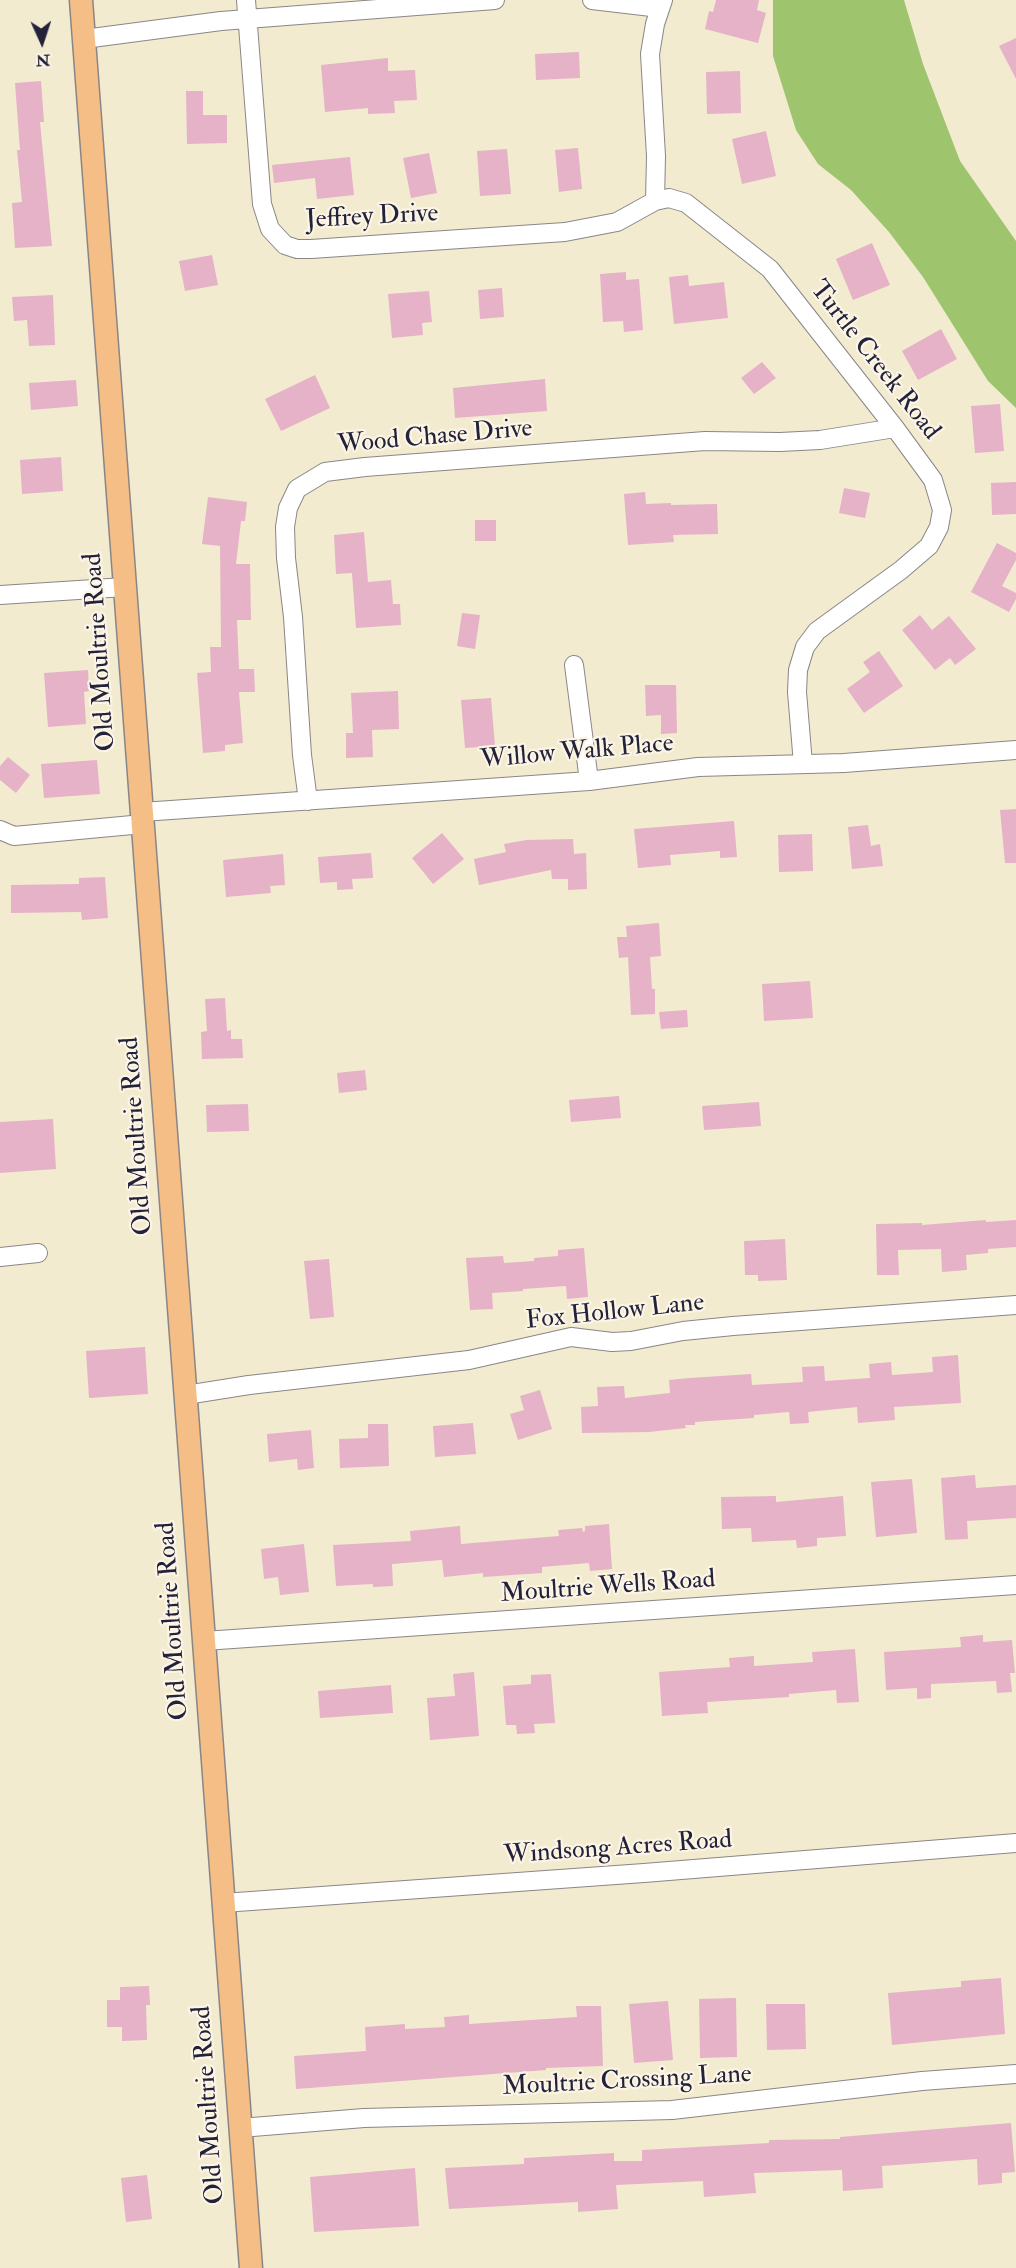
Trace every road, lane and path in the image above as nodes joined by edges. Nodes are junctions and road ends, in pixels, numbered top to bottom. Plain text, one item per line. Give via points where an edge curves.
1 (81, 0) edge
2 (246, 0) edge
3 (495, 0) edge
4 (592, 0) edge
5 (662, 4) edge
6 (247, 19) junction
7 (84, 39) junction
8 (655, 201) junction
9 (895, 428) junction
10 (125, 587) junction
11 (0, 595) edge
12 (574, 665) dead end
13 (1016, 750) edge
14 (803, 764) junction
15 (589, 781) junction
16 (308, 801) junction
17 (143, 818) junction
18 (0, 830) edge
19 (38, 1254) dead end
20 (0, 1257) edge
21 (1016, 1305) edge
22 (186, 1395) junction
23 (1016, 1585) edge
24 (204, 1641) junction
25 (1016, 1843) edge
26 (224, 1904) junction
27 (1016, 2074) edge
28 (240, 2128) junction
29 (251, 2268) edge

1 - 7 main road, Old Moultrie Road
2 - 6 street
3 - 6 street
4 - 5 street
5 - 8 street via 650,54
6 - 7 street
6 - 8 street, Jeffrey Drive via 262,204 270,230 285,245 311,249 565,232 617,222
7 - 10 main road, Old Moultrie Road
8 - 9 street, Turtle Creek Road via 669,198 686,203 770,269
9 - 14 street, Turtle Creek Road via 933,480 942,510 939,527 929,546 824,626 805,647 797,692
9 - 16 street, Wood Chase Drive via 820,440 705,441 365,467 325,472 297,489 285,527
10 - 11 street
10 - 17 main road, Old Moultrie Road
12 - 15 street
13 - 14 street, Willow Walk Place
14 - 15 street, Willow Walk Place via 698,767
15 - 16 street, Willow Walk Place
16 - 17 street, Willow Walk Place
17 - 18 street, Willow Walk Place via 14,836
17 - 22 main road, Old Moultrie Road
19 - 20 street
21 - 22 street, Fox Hollow Lane via 733,1326 631,1341 571,1337 469,1360
22 - 24 main road, Old Moultrie Road
23 - 24 street, Moultrie Wells Road
24 - 26 main road, Old Moultrie Road
25 - 26 street, Windsong Acres Road
26 - 28 main road, Old Moultrie Road
27 - 28 street, Moultrie Crossing Lane via 672,2110 364,2118
28 - 29 main road, Old Moultrie Road

